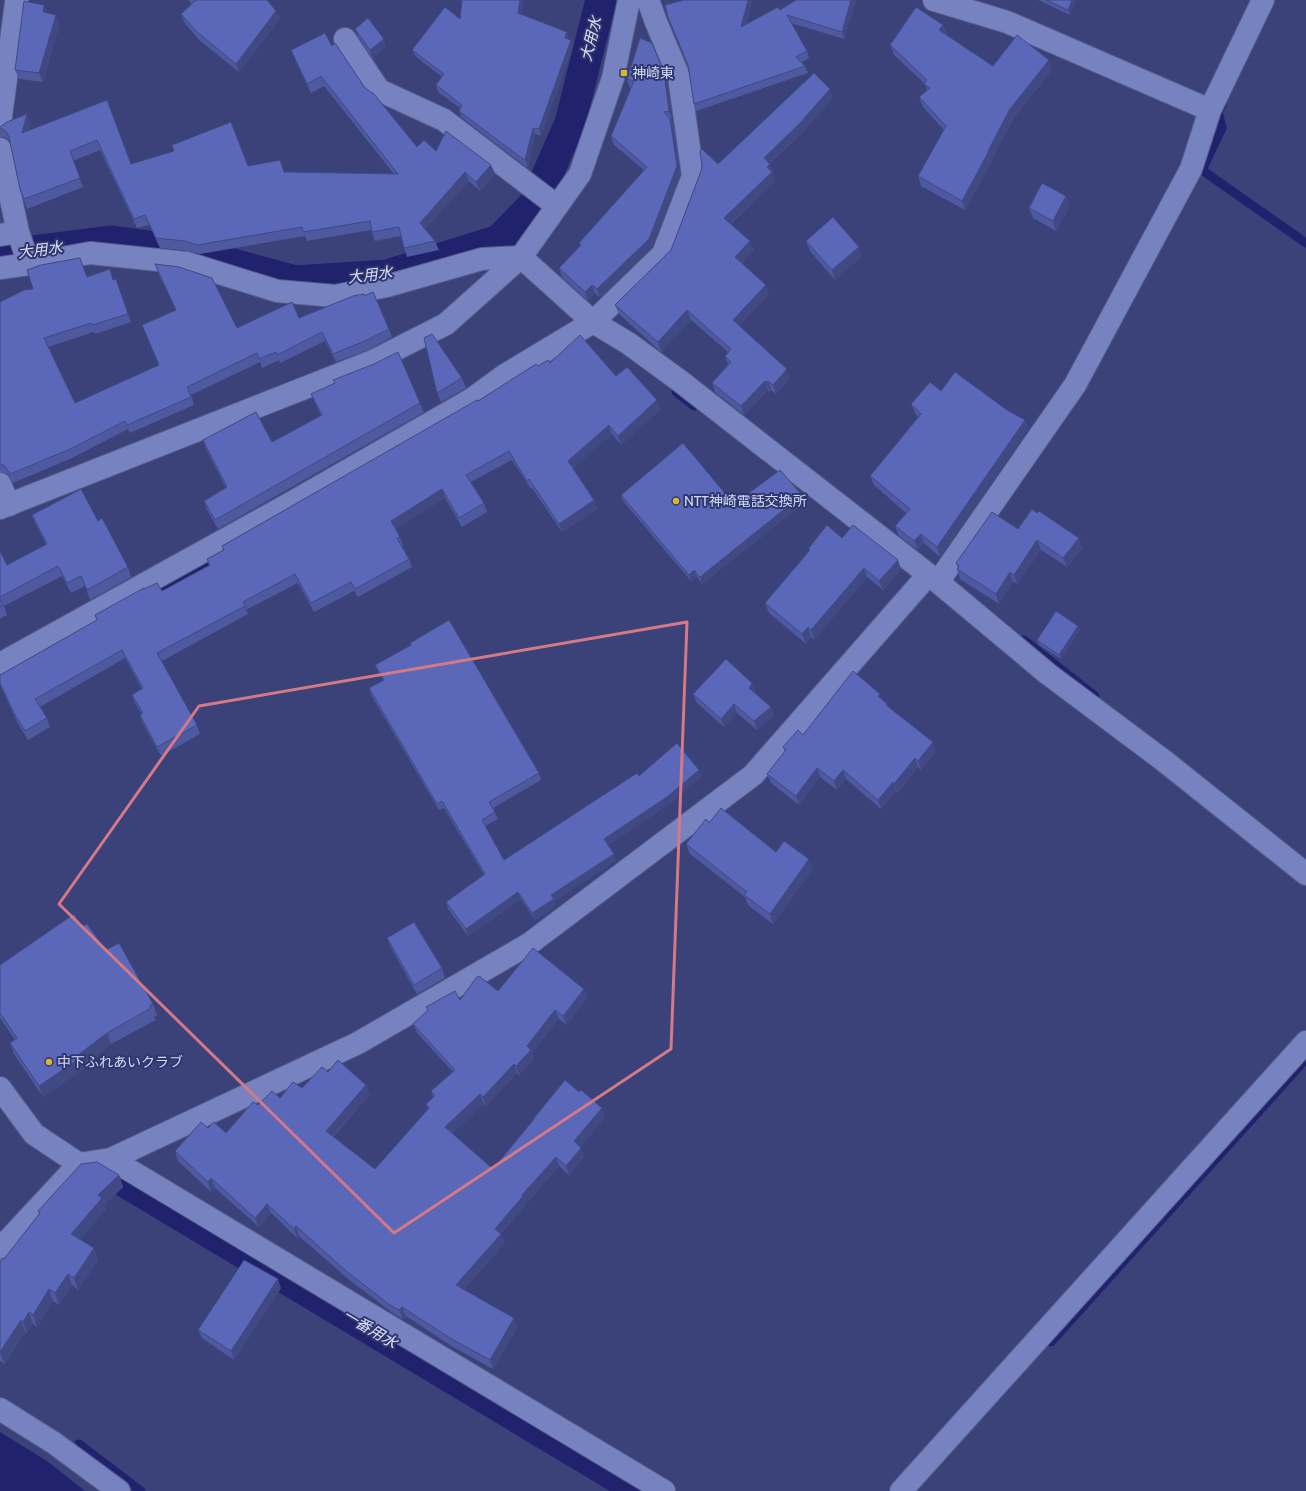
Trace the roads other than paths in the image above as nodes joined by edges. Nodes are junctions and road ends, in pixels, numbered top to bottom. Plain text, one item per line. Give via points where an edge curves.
1 (629, 0) edge
2 (648, 0) edge
3 (934, 0) edge
4 (1262, 0) edge
5 (15, 1) edge
6 (345, 39) dead end
7 (1210, 110) junction
8 (0, 124) edge
9 (0, 149) edge
10 (544, 196) junction
11 (19, 246) edge
12 (521, 257) junction
13 (0, 268) edge
14 (592, 322) junction
15 (0, 484) edge
16 (4, 507) edge
17 (938, 577) junction
18 (0, 664) edge
19 (1306, 874) edge
20 (1306, 1042) edge
21 (0, 1088) edge
22 (111, 1159) junction
23 (79, 1164) junction
24 (0, 1249) edge
25 (0, 1409) edge
26 (119, 1491) edge
27 (664, 1491) edge
28 (901, 1491) edge

1 - 10 street via 613,78 580,174
2 - 14 street via 679,77 693,176 663,254
3 - 7 street via 1007,22
4 - 7 street
5 - 8 street
6 - 10 street via 379,90 444,120
7 - 17 street via 1191,169 1074,385
9 - 11 street
10 - 12 street
11 - 12 street via 187,263 277,291 335,296 387,286 482,259
11 - 13 street
12 - 14 street
12 - 16 street via 446,324 373,361
14 - 17 street via 628,342
14 - 18 street via 505,375 472,399 323,485
15 - 16 street
17 - 19 street via 1048,674 1163,760
17 - 22 street via 753,775 529,944 358,1043
20 - 28 street
21 - 23 street via 34,1134
22 - 23 street
22 - 27 street
23 - 24 street
25 - 26 street via 54,1443

